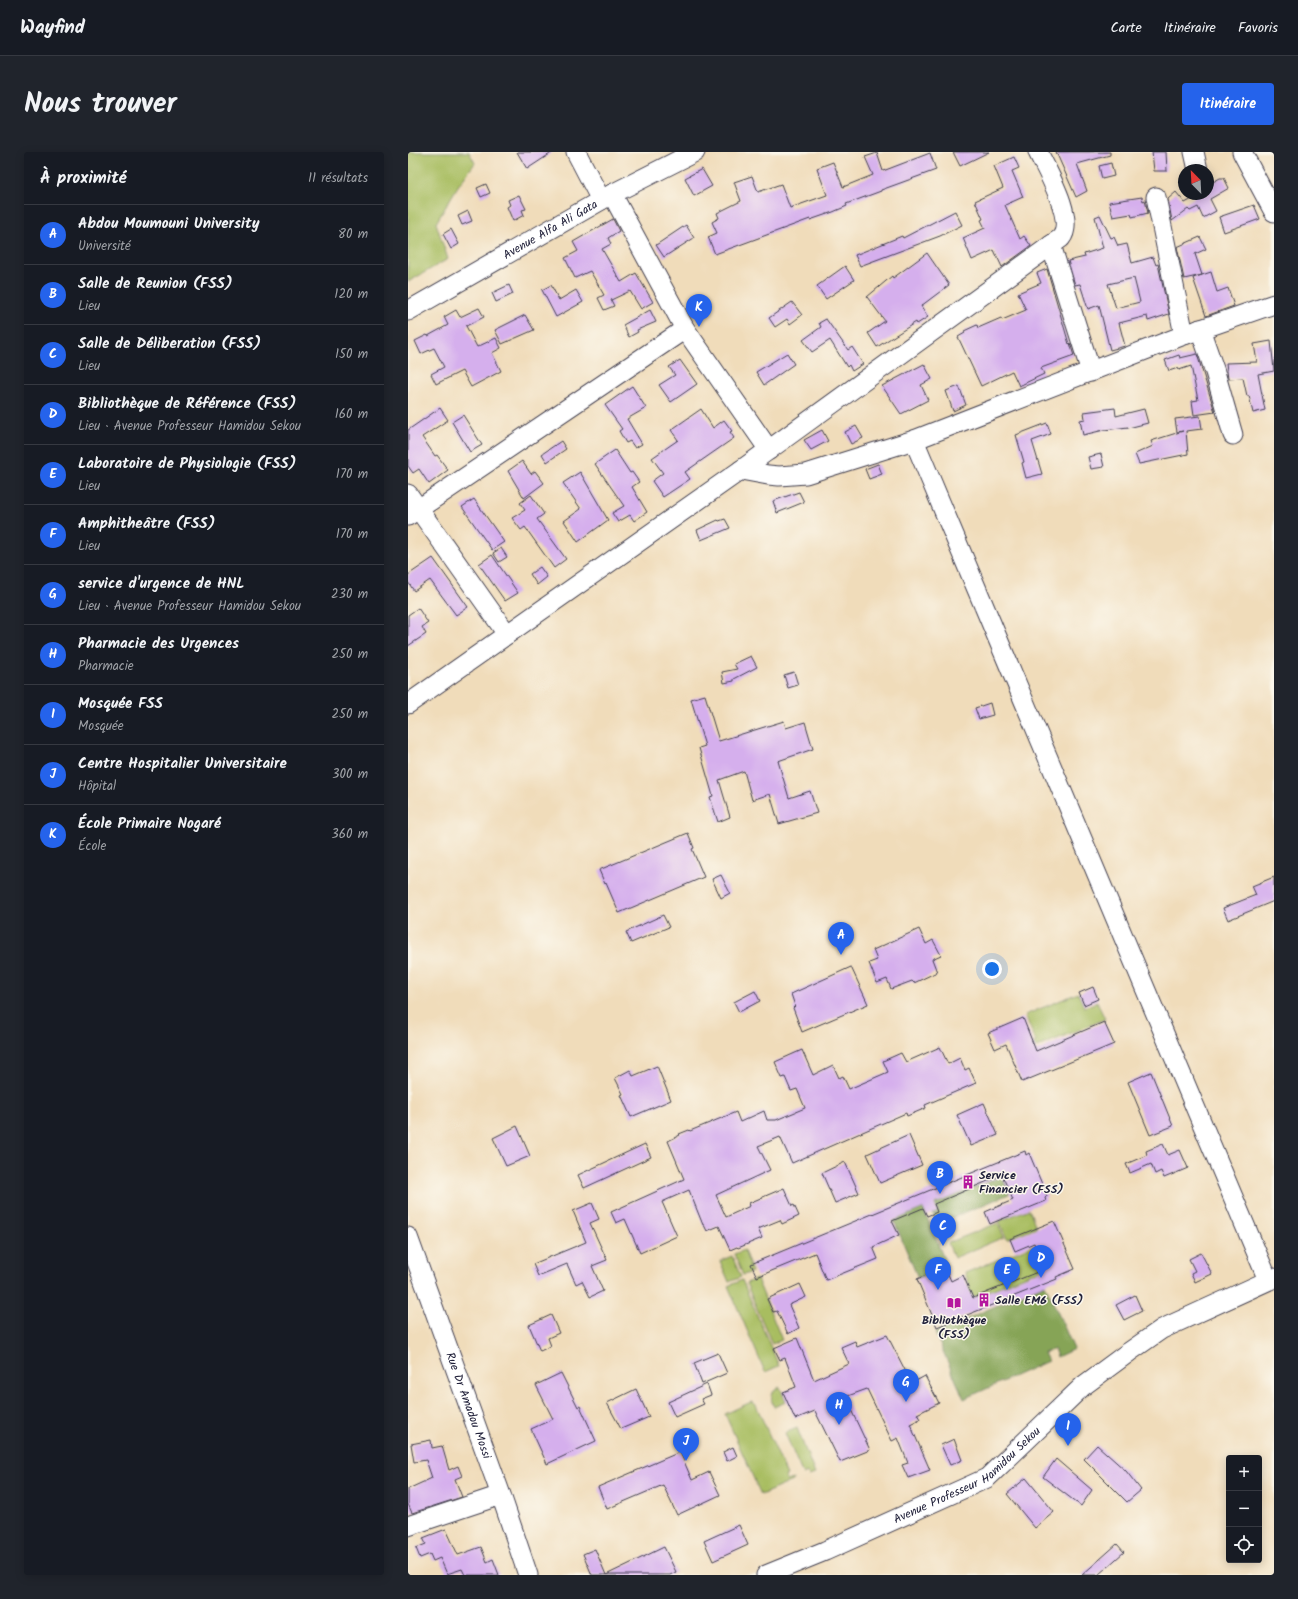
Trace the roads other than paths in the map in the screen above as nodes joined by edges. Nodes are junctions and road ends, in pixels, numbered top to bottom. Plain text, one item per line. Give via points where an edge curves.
1 (576, 152) edge
2 (695, 152) edge
3 (1038, 152) edge
4 (1194, 152) edge
5 (1242, 152) edge
6 (1197, 164) edge
7 (607, 197) junction
8 (1156, 197) dead end
9 (1274, 212) edge
10 (1052, 246) junction
11 (1274, 306) edge
12 (408, 311) edge
13 (684, 329) junction
14 (1192, 332) junction
15 (1091, 372) junction
16 (1233, 435) dead end
17 (914, 440) junction
18 (769, 450) junction
19 (741, 470) junction
20 (412, 506) edge
21 (507, 634) junction
22 (408, 704) edge
23 (408, 1238) edge
24 (1271, 1279) edge
25 (501, 1495) junction
26 (408, 1526) edge
27 (528, 1575) edge
28 (766, 1575) edge

1 - 7 street
2 - 7 street, Avenue Alfa Ali Gata
3 - 10 street via 1064,209 1064,235
4 - 6 street
5 - 9 street
7 - 12 street, Avenue Alfa Ali Gata
7 - 13 street
8 - 14 street
10 - 15 street
10 - 18 street
11 - 14 street
13 - 18 street
13 - 20 street
14 - 15 street
14 - 16 street via 1215,372
15 - 17 street
17 - 19 street via 806,474 768,476
17 - 24 street
18 - 19 street
19 - 21 street
20 - 21 street
21 - 22 street
23 - 25 street, Rue Dr Amadou Mossi
24 - 28 street, Avenue Professeur Hamidou Sekou via 1162,1329 1083,1386 987,1478
25 - 26 street
25 - 27 street, Rue Dr Amadou Mossi

